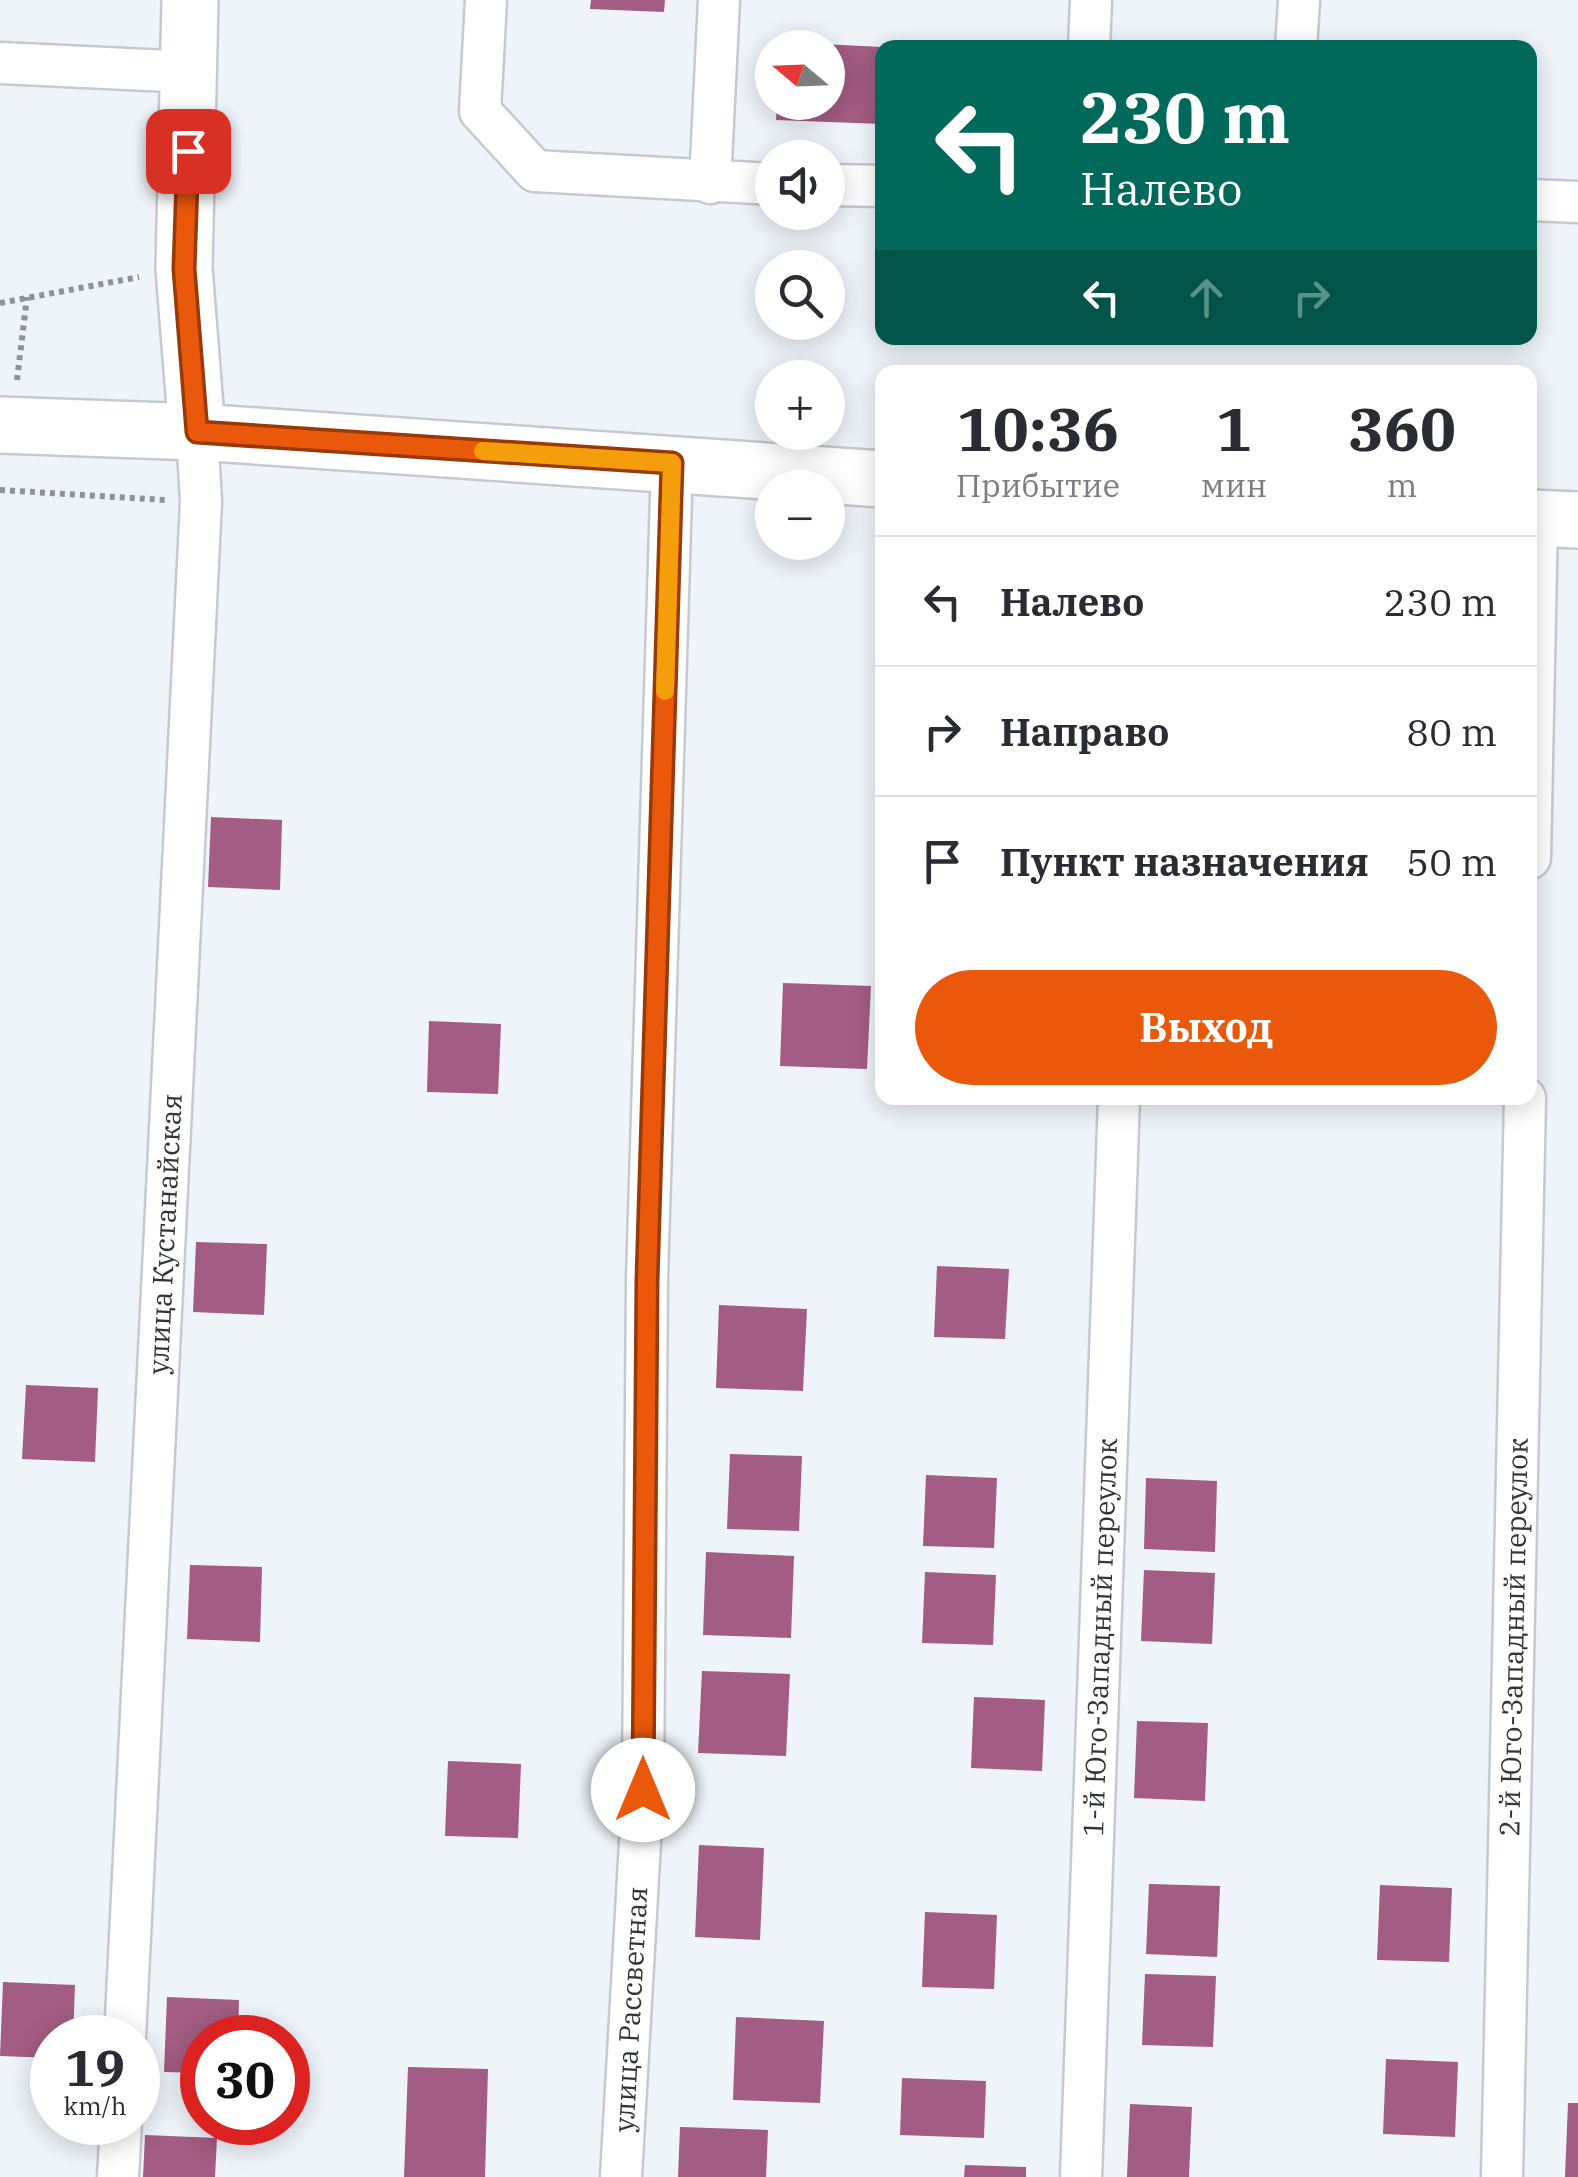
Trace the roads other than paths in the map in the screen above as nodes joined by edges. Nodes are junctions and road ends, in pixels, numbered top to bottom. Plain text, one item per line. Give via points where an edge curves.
1 (190, 0) edge
2 (486, 0) edge
3 (719, 0) edge
4 (1090, 0) edge
5 (1298, 0) edge
6 (1089, 40) edge
7 (1296, 40) edge
8 (0, 63) edge
9 (190, 72) junction
10 (710, 183) junction
11 (755, 184) edge
12 (845, 185) edge
13 (875, 186) edge
14 (1537, 200) edge
15 (1578, 202) edge
16 (0, 426) edge
17 (197, 432) junction
18 (672, 463) junction
19 (875, 478) edge
20 (1548, 519) edge
21 (1537, 726) edge
22 (1118, 1105) edge
23 (1525, 1105) edge
24 (126, 2015) edge
25 (120, 2145) edge
26 (118, 2177) edge
27 (621, 2177) edge
28 (1081, 2177) edge
29 (1502, 2177) edge

1 - 9 main road
2 - 10 street via 480,112 535,172
3 - 10 street
4 - 6 street
5 - 7 street
8 - 9 street
9 - 17 main road via 184,269
10 - 11 street
12 - 13 street
14 - 15 street
16 - 17 main road
17 - 18 main road
17 - 24 street, улица Кустанайская via 201,502
18 - 19 main road
18 - 27 street, улица Рассветная via 647,1280 643,1790
20 - 21 street
22 - 28 street, 1-й Юго-Западный переулок
23 - 29 street, 2-й Юго-Западный переулок
25 - 26 street

